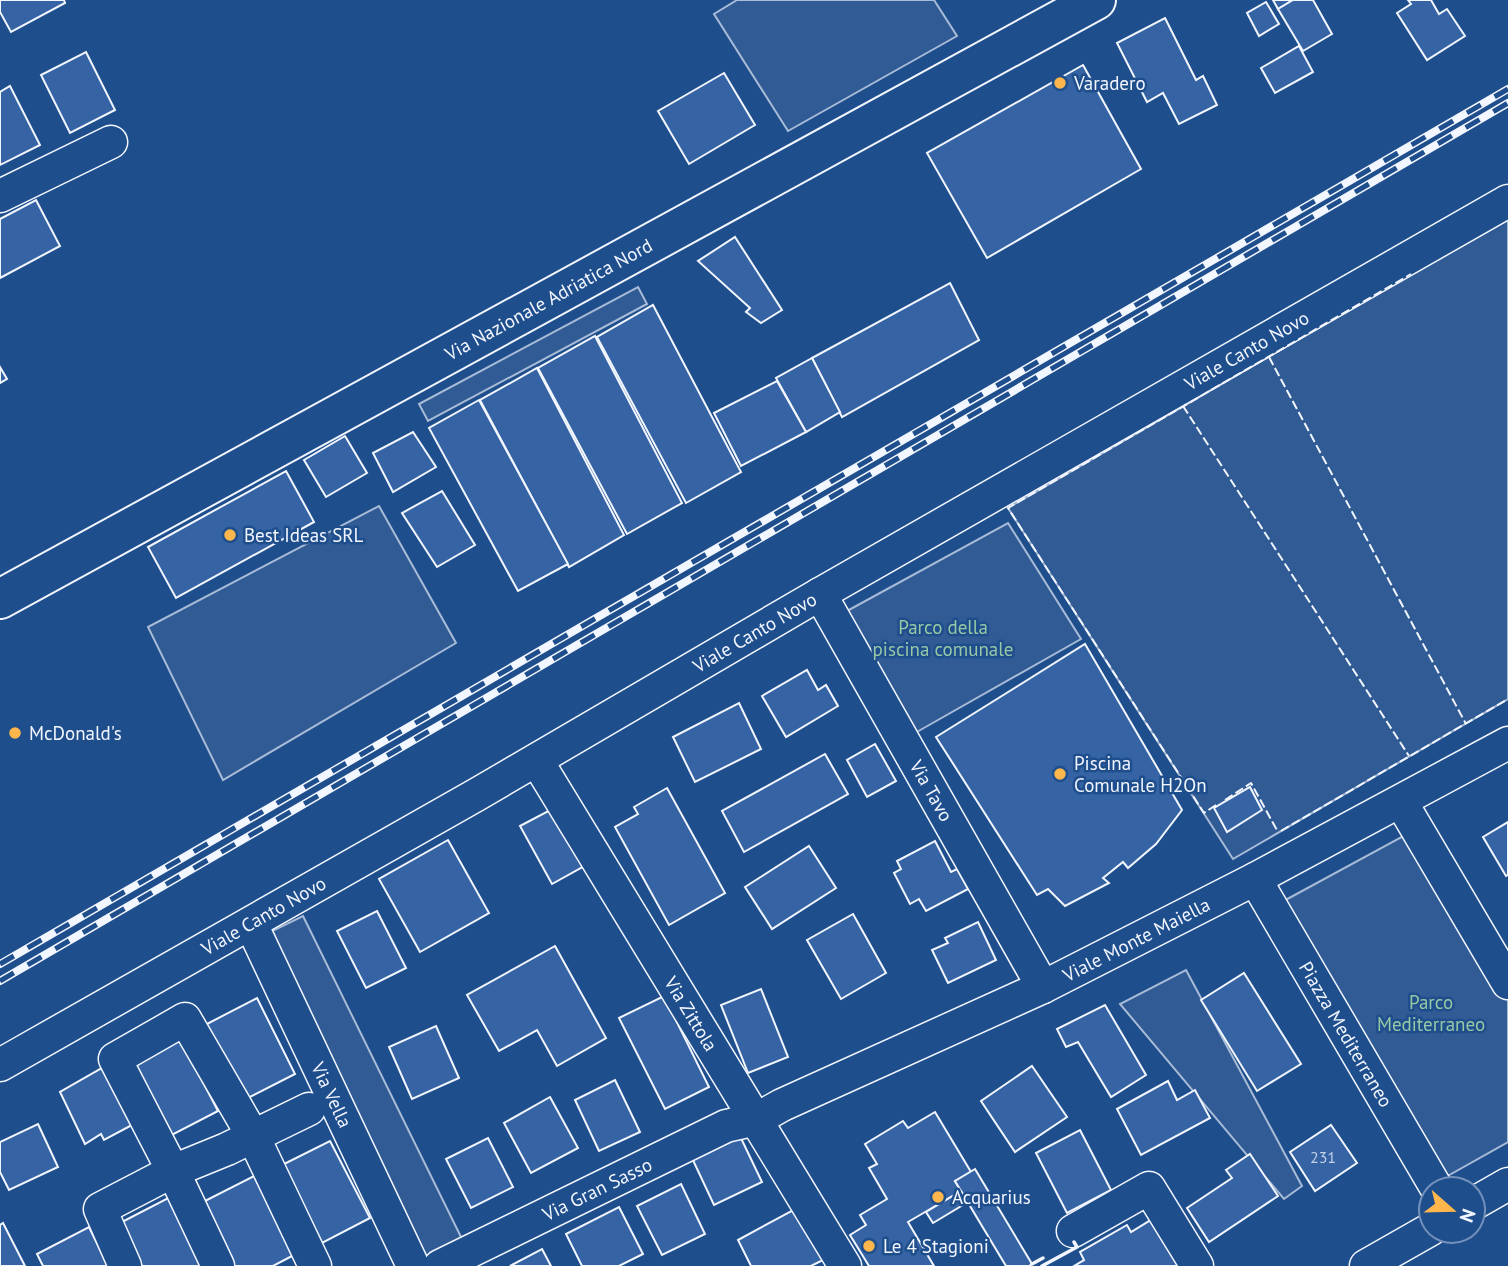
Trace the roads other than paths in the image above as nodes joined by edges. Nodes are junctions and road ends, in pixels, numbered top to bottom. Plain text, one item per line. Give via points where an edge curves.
1 (1096, 0) edge
2 (111, 142) dead end
3 (0, 196) edge
4 (1508, 201) edge
5 (820, 594) junction
6 (0, 599) edge
7 (1508, 743) edge
8 (537, 761) junction
9 (1401, 802) junction
10 (1255, 879) junction
11 (251, 924) junction
12 (1508, 983) edge
13 (1043, 987) junction
14 (0, 1065) edge
15 (309, 1109) dead end
16 (757, 1119) junction
17 (253, 1136) junction
18 (173, 1171) junction
19 (1429, 1175) edge
20 (1508, 1184) edge
21 (1487, 1196) edge
22 (1073, 1231) dead end
23 (1417, 1237) edge
24 (125, 1266) edge
25 (218, 1266) edge
26 (315, 1266) edge
27 (413, 1266) edge
28 (440, 1266) edge
29 (845, 1266) edge
30 (1197, 1266) edge
31 (1366, 1266) edge

1 - 6 main road, Via Nazionale Adriatica Nord
2 - 3 street
4 - 5 street, Viale Canto Novo
5 - 8 street, Viale Canto Novo
5 - 13 street, Via Tavo
7 - 9 street, Viale Monte Maiella
8 - 11 street, Viale Canto Novo
8 - 16 street, Via Zittola
9 - 10 street, Viale Monte Maiella
9 - 12 street
10 - 13 street, Viale Monte Maiella
10 - 19 street, Piazza Mediterraneo
11 - 14 street, Viale Canto Novo
11 - 27 street, Via Vella
13 - 16 street, Viale Monte Maiella
15 - 17 street
16 - 28 street, Via Gran Sasso via 726,1126
16 - 29 street, Via Zittola
17 - 18 street
17 - 18 street via 186,1018 115,1059
17 - 26 street
18 - 24 street via 100,1209
18 - 25 street
20 - 21 street
22 - 30 street via 1149,1188
23 - 31 street

